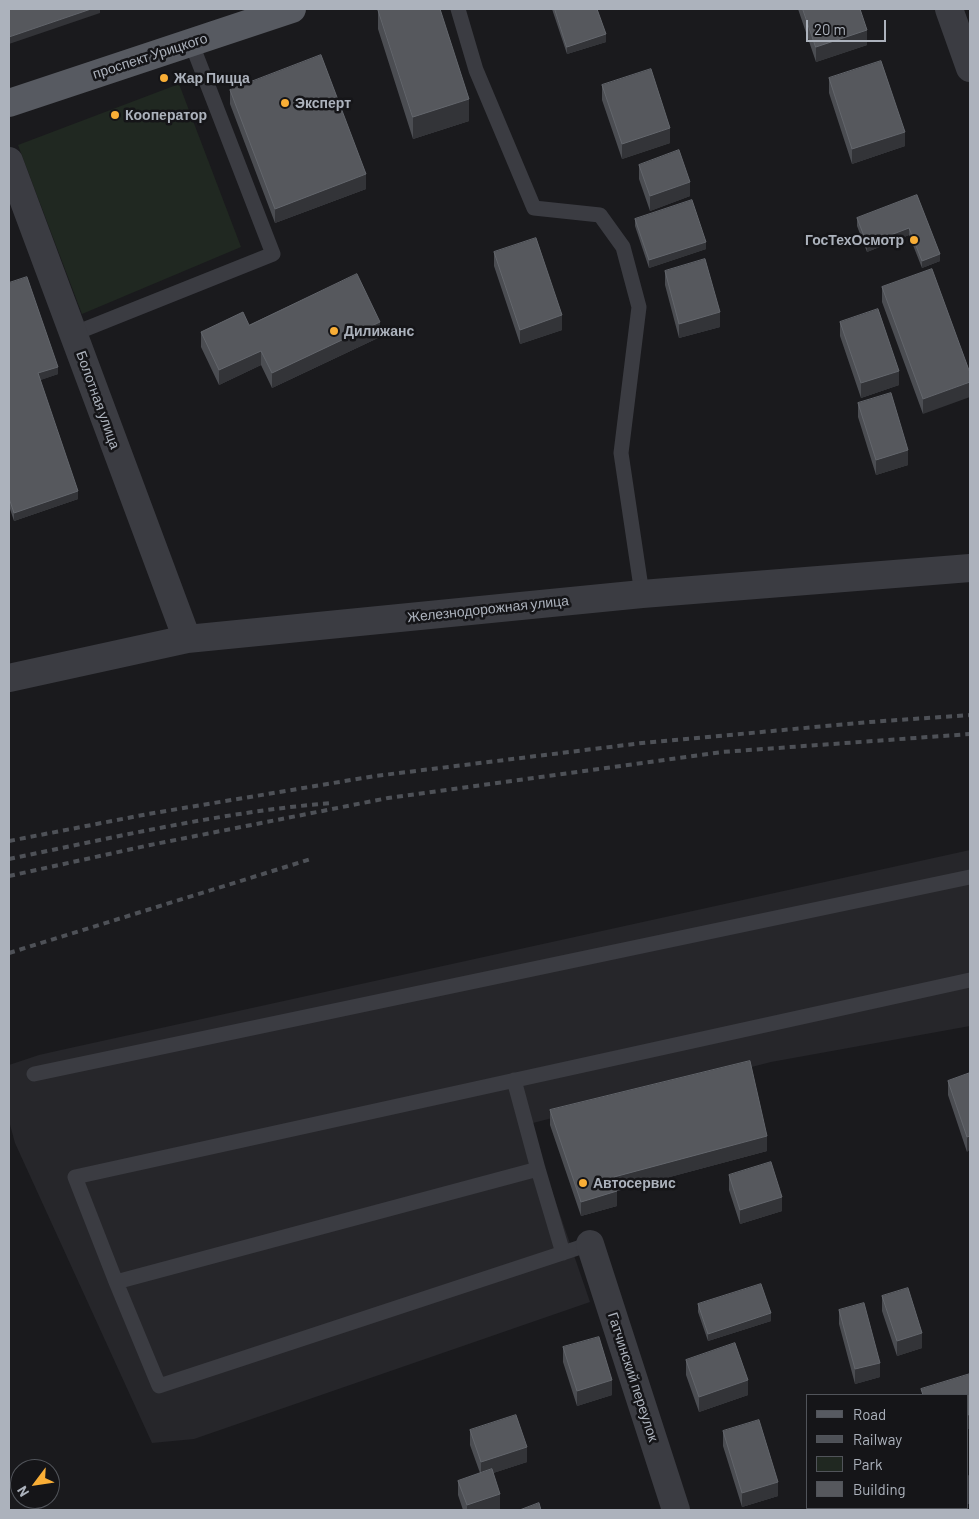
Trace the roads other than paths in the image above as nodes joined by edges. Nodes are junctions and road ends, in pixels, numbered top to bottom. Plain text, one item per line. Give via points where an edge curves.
1 (291, 9) edge
2 (458, 9) edge
3 (949, 9) edge
4 (191, 42) junction
5 (970, 68) edge
6 (9, 103) edge
7 (9, 161) edge
8 (73, 334) junction
9 (970, 568) edge
10 (642, 594) junction
11 (187, 639) junction
12 (9, 678) edge
13 (970, 877) edge
14 (970, 980) edge
15 (34, 1074) dead end
16 (514, 1080) junction
17 (538, 1169) junction
18 (590, 1244) joint
19 (564, 1253) junction
20 (116, 1282) junction
21 (676, 1510) edge

1 - 4 main road, проспект Урицкого
2 - 10 lane via 476,70 534,208 600,215 623,247 639,308 621,453
3 - 5 street
4 - 6 main road, проспект Урицкого
4 - 8 lane via 273,254
7 - 8 street, Болотная улица
8 - 11 street, Болотная улица
9 - 10 street, Железнодорожная улица
10 - 11 street, Железнодорожная улица
11 - 12 street, Железнодорожная улица
13 - 15 lane
14 - 16 lane
16 - 17 lane
16 - 20 lane via 75,1177
17 - 19 lane
17 - 20 lane
18 - 19 lane
18 - 21 street, Гатчинский переулок
19 - 20 lane via 159,1386

